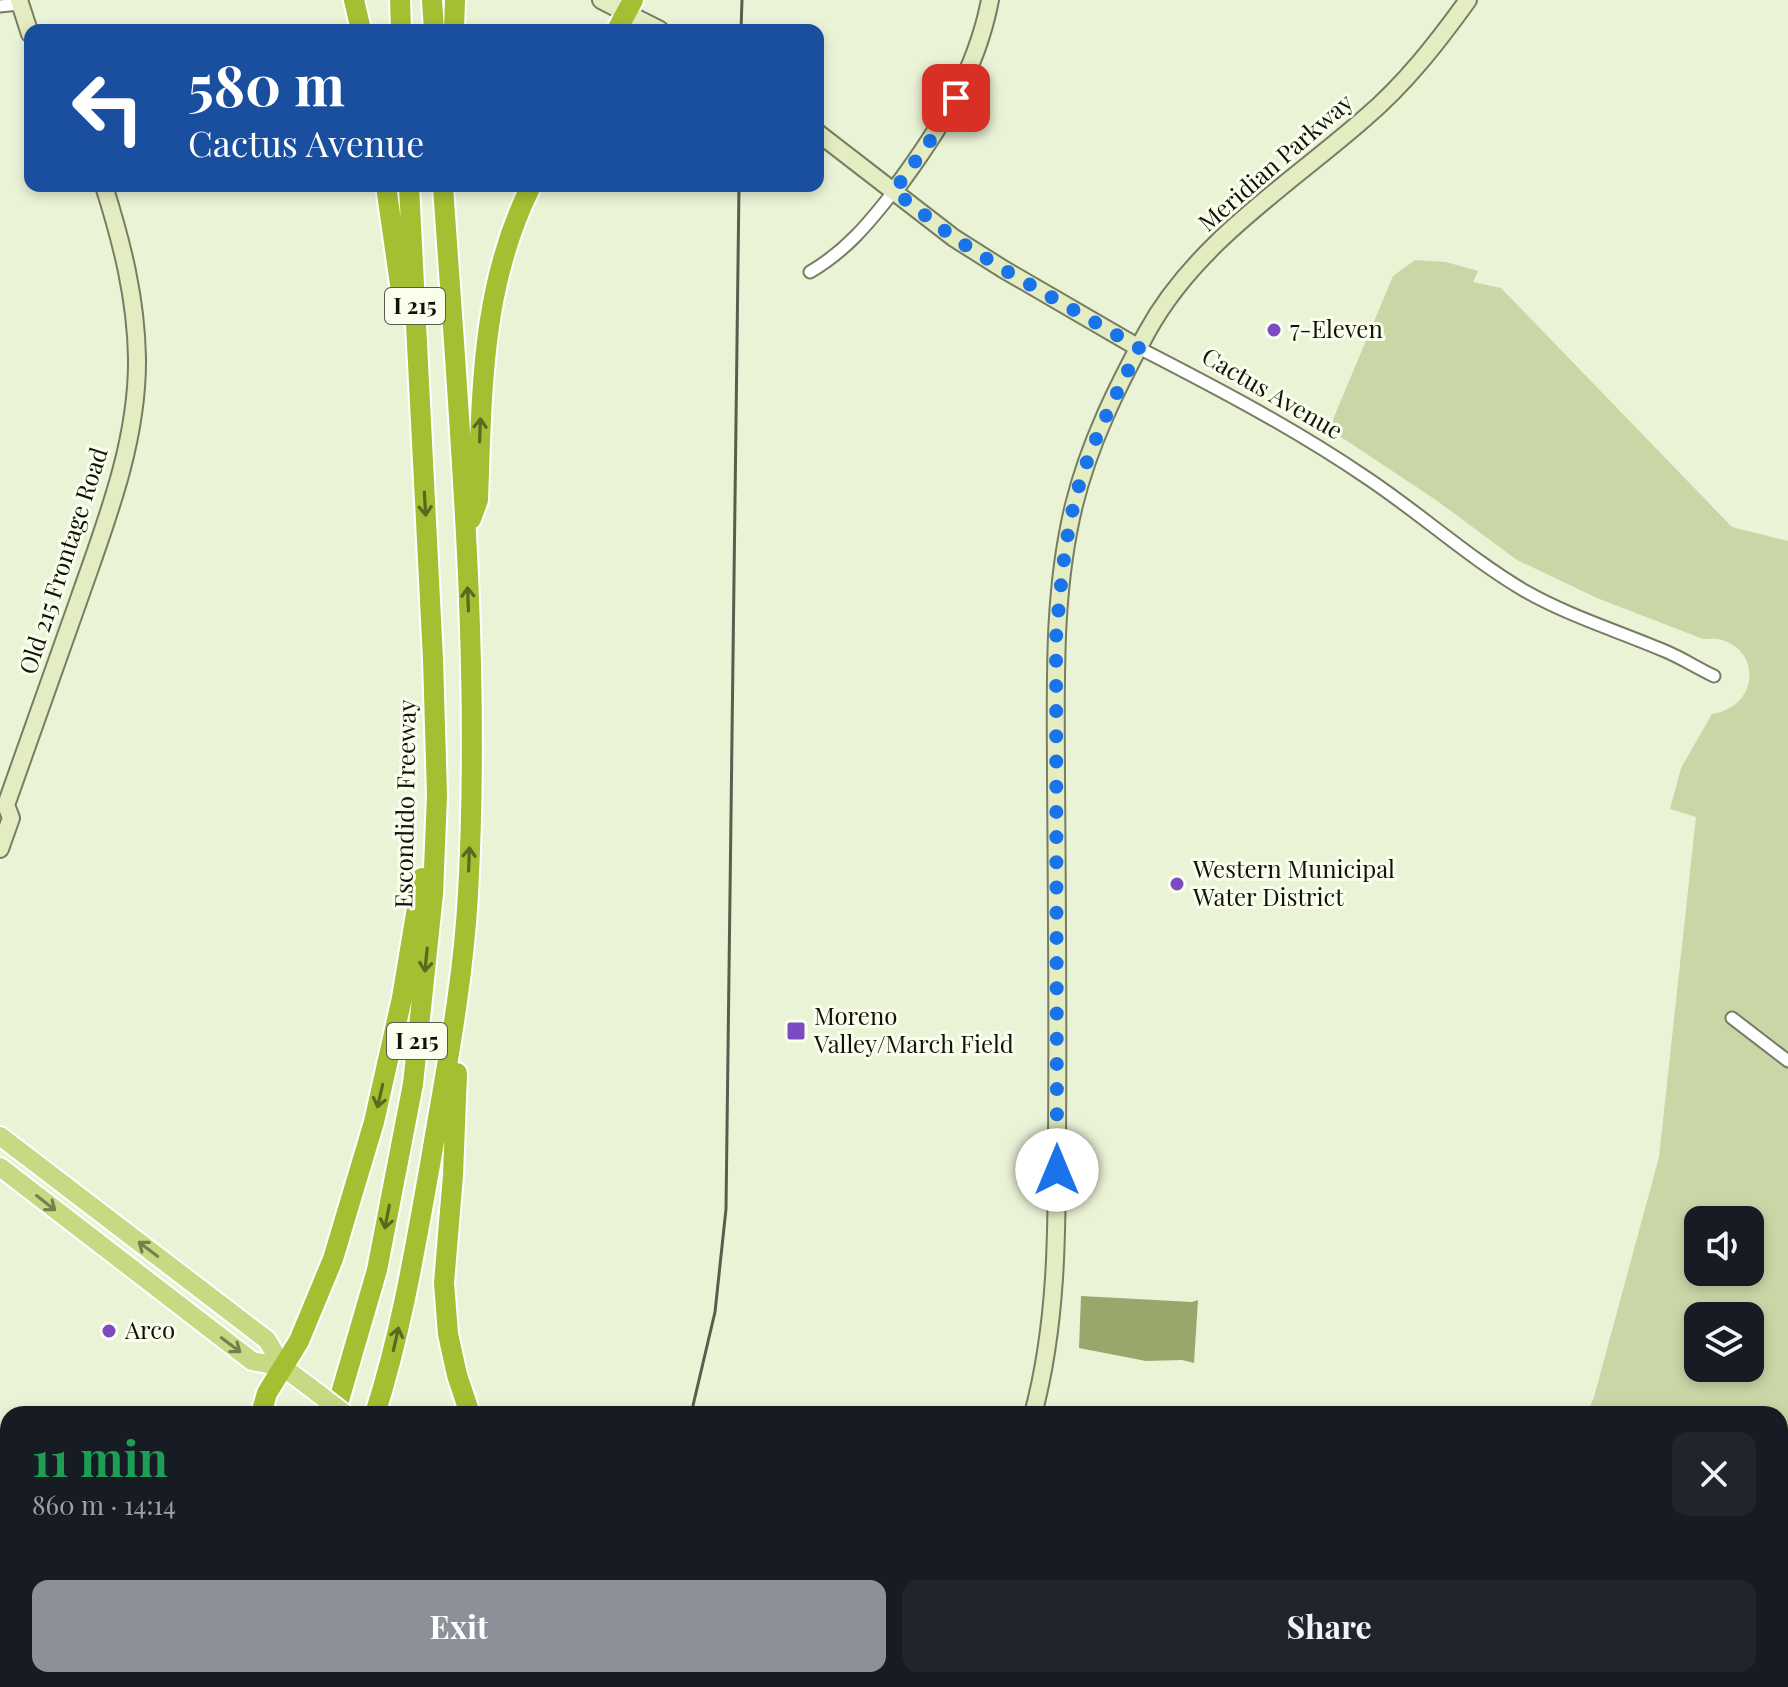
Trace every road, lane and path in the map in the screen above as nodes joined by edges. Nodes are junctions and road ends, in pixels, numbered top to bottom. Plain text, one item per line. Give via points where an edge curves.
1 (354, 0) edge
2 (400, 0) edge
3 (432, 0) edge
4 (455, 0) edge
5 (601, 0) edge
6 (990, 0) edge
7 (1468, 0) edge
8 (19, 2) edge
9 (0, 6) edge
10 (625, 14) edge
11 (27, 24) edge
12 (360, 24) edge
13 (401, 24) edge
14 (434, 24) edge
15 (454, 24) edge
16 (647, 24) edge
17 (824, 138) edge
18 (894, 191) junction
19 (106, 192) edge
20 (387, 192) edge
21 (409, 192) edge
22 (443, 192) edge
23 (450, 192) edge
24 (529, 192) edge
25 (449, 272) junction
26 (810, 272) dead end
27 (1139, 348) junction
28 (420, 426) junction
29 (466, 534) junction
30 (433, 659) junction
31 (1714, 676) dead end
32 (3, 807) edge
33 (0, 849) edge
34 (460, 993) junction
35 (1732, 1018) dead end
36 (1788, 1061) edge
37 (0, 1136) edge
38 (0, 1167) edge
39 (283, 1367) junction
40 (385, 1384) junction
41 (263, 1406) edge
42 (335, 1406) edge
43 (337, 1406) edge
44 (378, 1406) edge
45 (382, 1406) edge
46 (467, 1406) edge
47 (1035, 1406) edge

1 - 12 highway
2 - 13 highway
3 - 14 highway
4 - 15 highway
5 - 10 main road
6 - 18 main road via 962,87
7 - 27 main road, Meridian Parkway via 1439,40 1366,118 1221,238 1168,301
8 - 9 street
8 - 11 main road
10 - 16 main road
17 - 18 main road, Cactus Avenue
18 - 26 street via 859,235
18 - 27 main road, Cactus Avenue via 954,238
19 - 32 main road, Old 215 Frontage Road via 130,279 135,321 137,361 127,451
20 - 28 highway
21 - 28 highway, Escondido Freeway / I 215
22 - 25 highway, I 215
23 - 25 highway
29 -> 24 highway via 478,500 490,315 504,256
25 - 29 highway, I 215
27 - 31 street, Cactus Avenue via 1363,475 1530,593
27 - 47 main road, Meridian Parkway via 1083,475 1060,591 1057,1194 1053,1297
28 -> 30 highway, Escondido Freeway / I 215
34 -> 29 highway, I 215 via 473,764
30 -> 39 highway via 422,883 402,998 374,1122 333,1259
30 -> 43 highway, Escondido Freeway / I 215 via 433,894 413,1084 377,1270
32 - 33 main road, Old 215 Frontage Road via 11,818
40 -> 34 highway, I 215 via 410,1278
34 - 46 highway via 444,1283 448,1334
35 - 36 street
39 -> 37 main road via 267,1340
38 -> 39 main road via 252,1361
39 - 41 highway
39 - 42 main road, bridge
40 - 44 highway, I 215
40 - 45 highway

